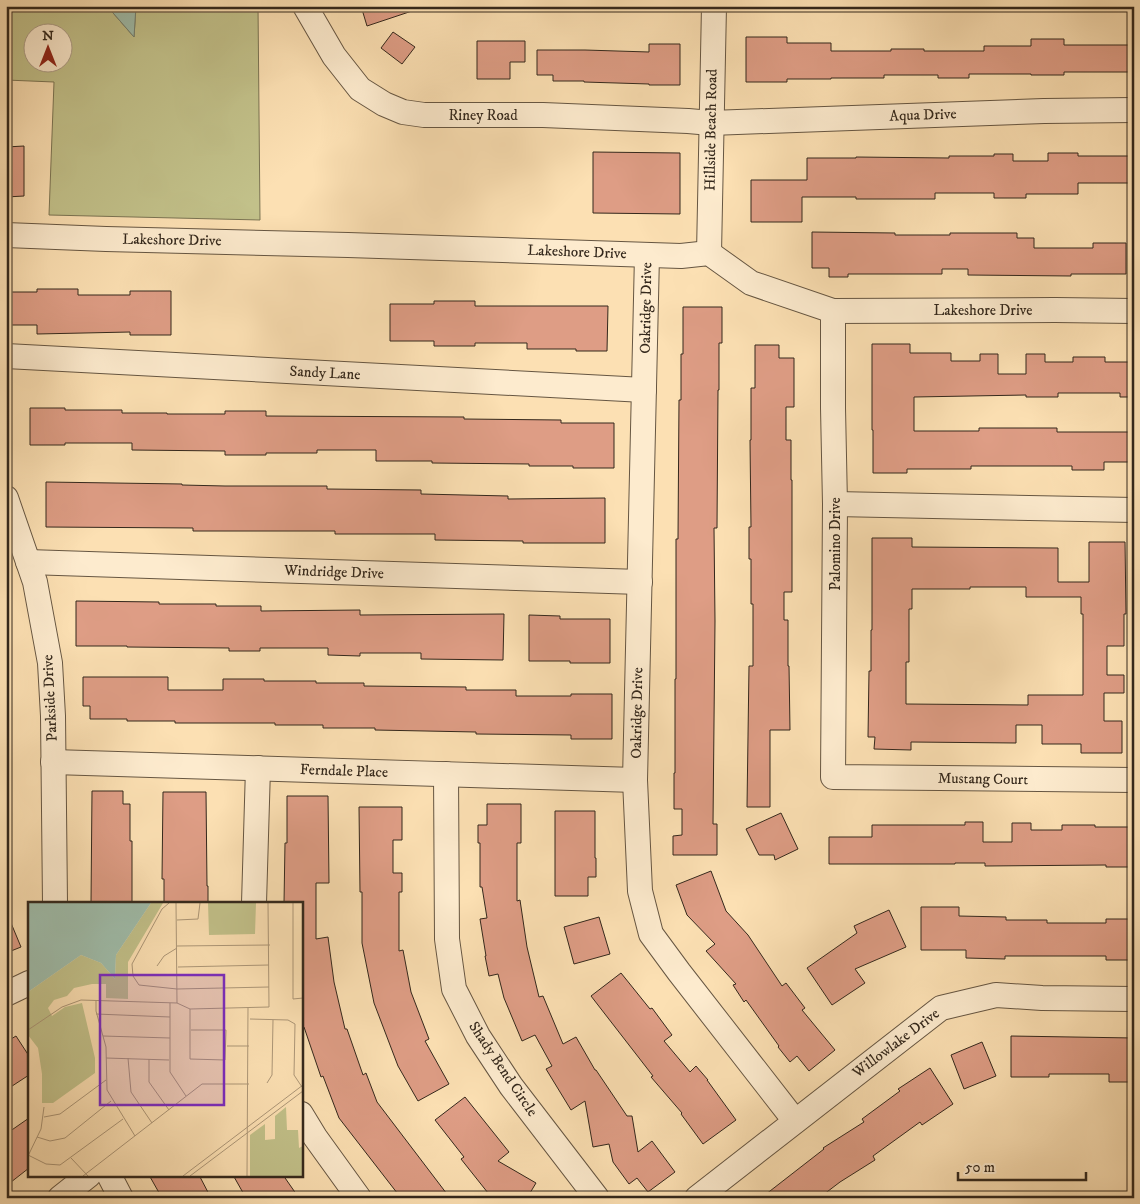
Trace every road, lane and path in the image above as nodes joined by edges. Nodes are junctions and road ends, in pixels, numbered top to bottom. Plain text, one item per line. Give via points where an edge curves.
1 (305, 6) edge
2 (714, 6) edge
3 (1134, 110) edge
4 (711, 123) junction
5 (6, 234) edge
6 (709, 253) junction
7 (647, 255) junction
8 (833, 311) junction
9 (1134, 311) edge
10 (6, 356) edge
11 (644, 390) junction
12 (6, 498) edge
13 (836, 504) junction
14 (1134, 510) edge
15 (28, 562) junction
16 (640, 582) junction
17 (53, 762) junction
18 (258, 768) junction
19 (446, 774) junction
20 (833, 777) joint
21 (636, 780) junction
22 (1134, 780) edge
23 (55, 902) edge
24 (254, 902) edge
25 (28, 983) edge
26 (6, 994) edge
27 (1134, 999) edge
28 (302, 1116) edge
29 (795, 1121) junction
30 (88, 1176) edge
31 (110, 1176) edge
32 (60, 1198) edge
33 (121, 1198) edge
34 (358, 1198) edge
35 (597, 1198) edge
36 (697, 1198) edge

1 - 4 street, Riney Road via 334,56 360,90 403,112
2 - 4 street, Hillside Beach Road
3 - 4 street, Aqua Drive
4 - 6 street, Hillside Beach Road
5 - 7 street, Lakeshore Drive
6 - 7 street, Lakeshore Drive
6 - 8 street, Lakeshore Drive via 751,283
7 - 11 street, Oakridge Drive
8 - 9 street, Lakeshore Drive
8 - 13 street, Palomino Drive
10 - 11 street, Sandy Lane
11 - 16 street, Oakridge Drive
12 - 15 street, Parkside Drive
13 - 14 street
13 - 20 street, Palomino Drive
15 - 16 street, Windridge Drive
15 - 17 street, Parkside Drive via 35,582 50,663
16 - 21 street, Oakridge Drive
17 - 18 street, Ferndale Place
17 - 23 street, Parkside Drive
18 - 19 street, Ferndale Place
18 - 24 street
19 - 21 street, Ferndale Place
19 - 35 street, Shady Bend Circle via 447,940 454,989 478,1036 511,1086
20 - 22 street, Mustang Court
21 - 29 street, Oakridge Drive via 640,891 651,934
25 - 26 street
27 - 29 street, Willowlake Drive via 996,995 941,1008
28 - 34 street
29 - 36 street, Willowlake Drive
30 - 32 street
31 - 33 street

